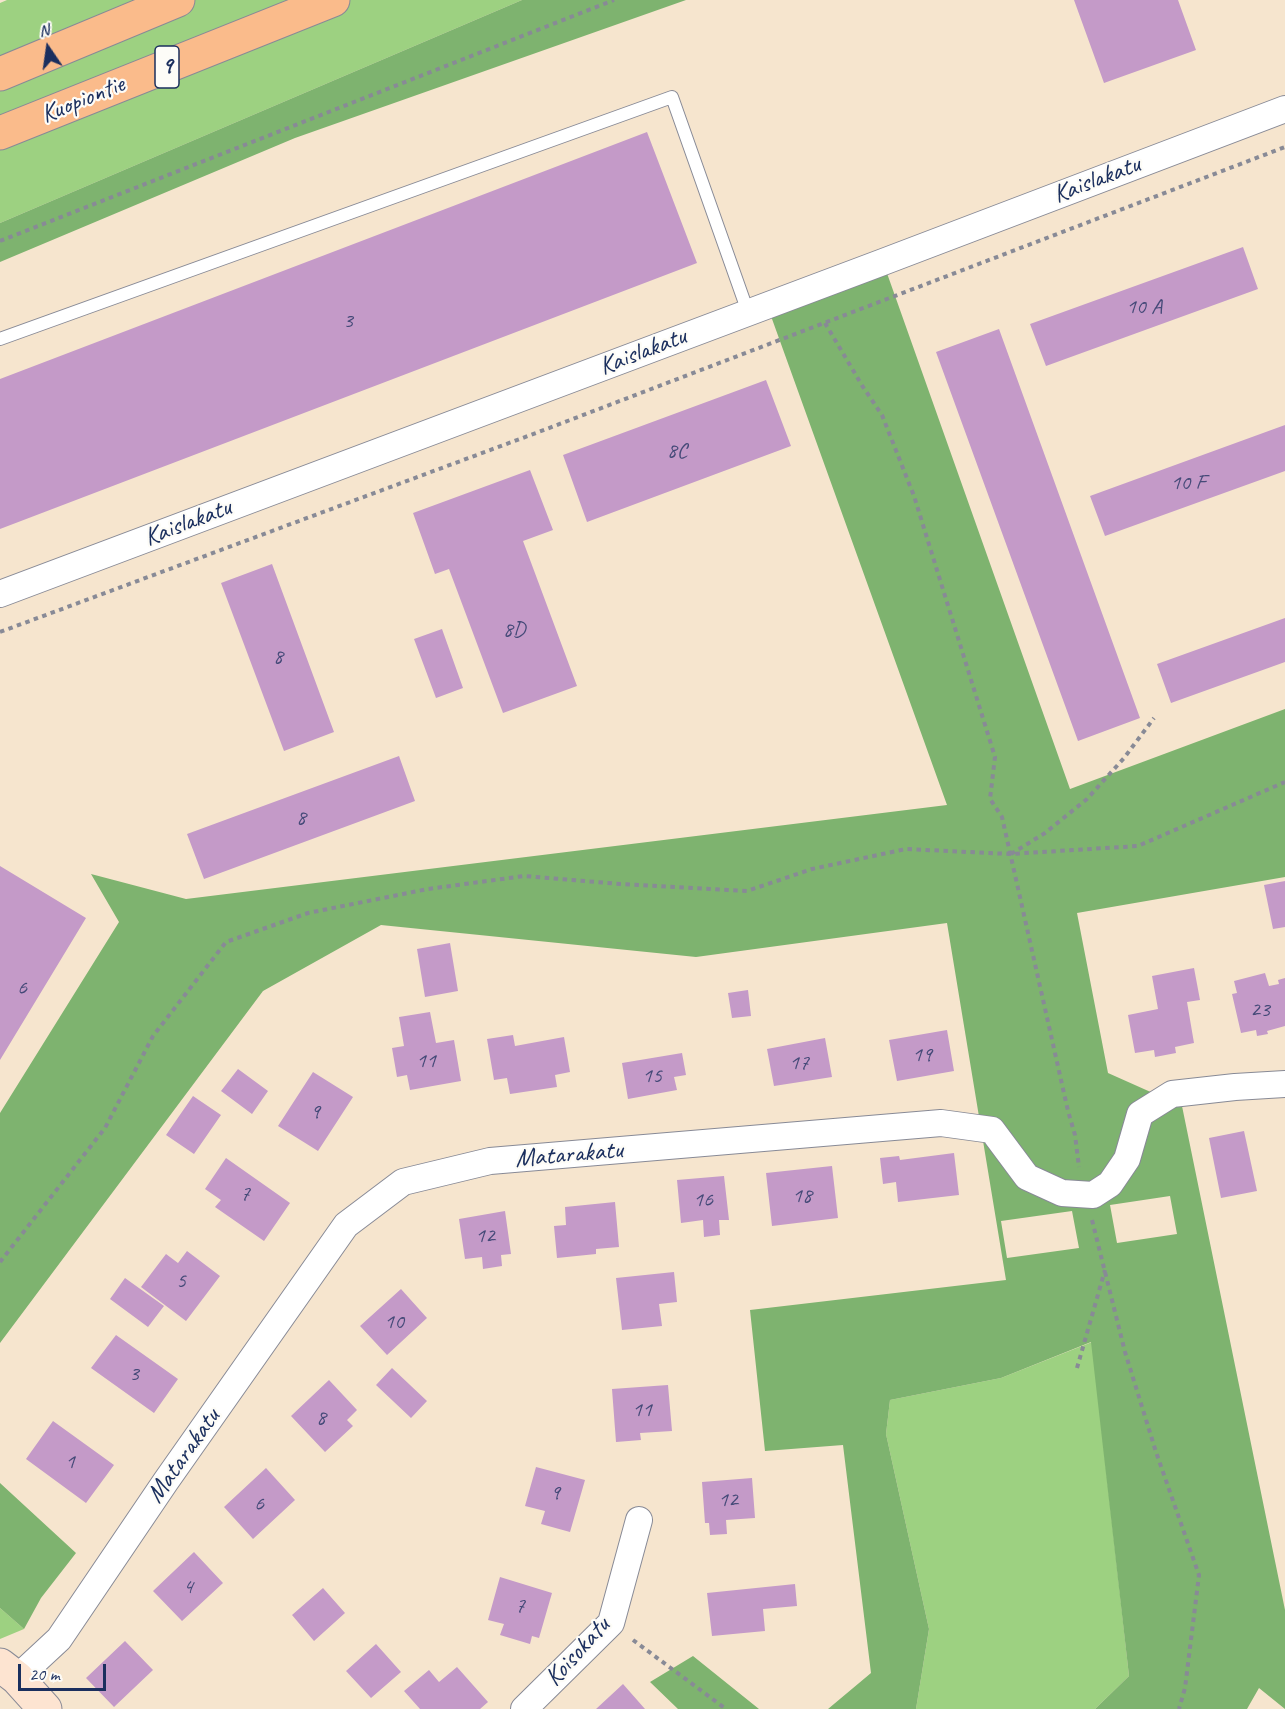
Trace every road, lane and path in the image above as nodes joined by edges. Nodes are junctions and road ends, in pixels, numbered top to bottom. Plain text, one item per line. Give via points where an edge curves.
1 (178, 0) edge
2 (333, 0) edge
3 (614, 0) edge
4 (0, 74) edge
5 (1285, 109) edge
6 (0, 133) edge
7 (1285, 147) edge
8 (0, 241) edge
9 (748, 312) junction
10 (825, 323) junction
11 (0, 339) edge
12 (0, 594) edge
13 (0, 632) edge
14 (1154, 718) dead end
15 (1285, 782) edge
16 (1010, 854) junction
17 (1285, 1084) edge
18 (1073, 1129) dead end
19 (1098, 1244) dead end
20 (0, 1262) edge
21 (1105, 1270) junction
22 (1077, 1368) dead end
23 (639, 1520) dead end
24 (611, 1623) junction
25 (9, 1672) edge
26 (45, 1709) edge
27 (524, 1709) edge
28 (726, 1709) edge
29 (1179, 1709) edge

1 - 4 highway, 9
2 - 6 highway, Kuopiontie / 9
3 - 8 path
5 - 9 street, Kaislakatu
7 - 10 path
9 - 11 lane via 672,97
9 - 12 street, Kaislakatu
10 - 13 path
10 - 16 path via 882,415 914,496 995,757 990,799 1002,817
14 - 16 path via 1087,799 1045,833
15 - 16 path via 1138,846
16 - 18 path
16 - 20 path via 906,849 812,869 747,891 524,876 429,888 308,913 226,942 153,1036 105,1128
17 - 25 street, Matarakatu via 1172,1094 1140,1114 1126,1159 1110,1184 1093,1194 1062,1193 1027,1177 992,1130 941,1123 490,1161 403,1182 346,1225 59,1639
19 - 21 path
21 - 22 path
21 - 29 path via 1125,1352 1199,1575
23 - 24 street, Koisokatu
24 - 27 street, Koisokatu
24 - 28 path
25 - 26 street

